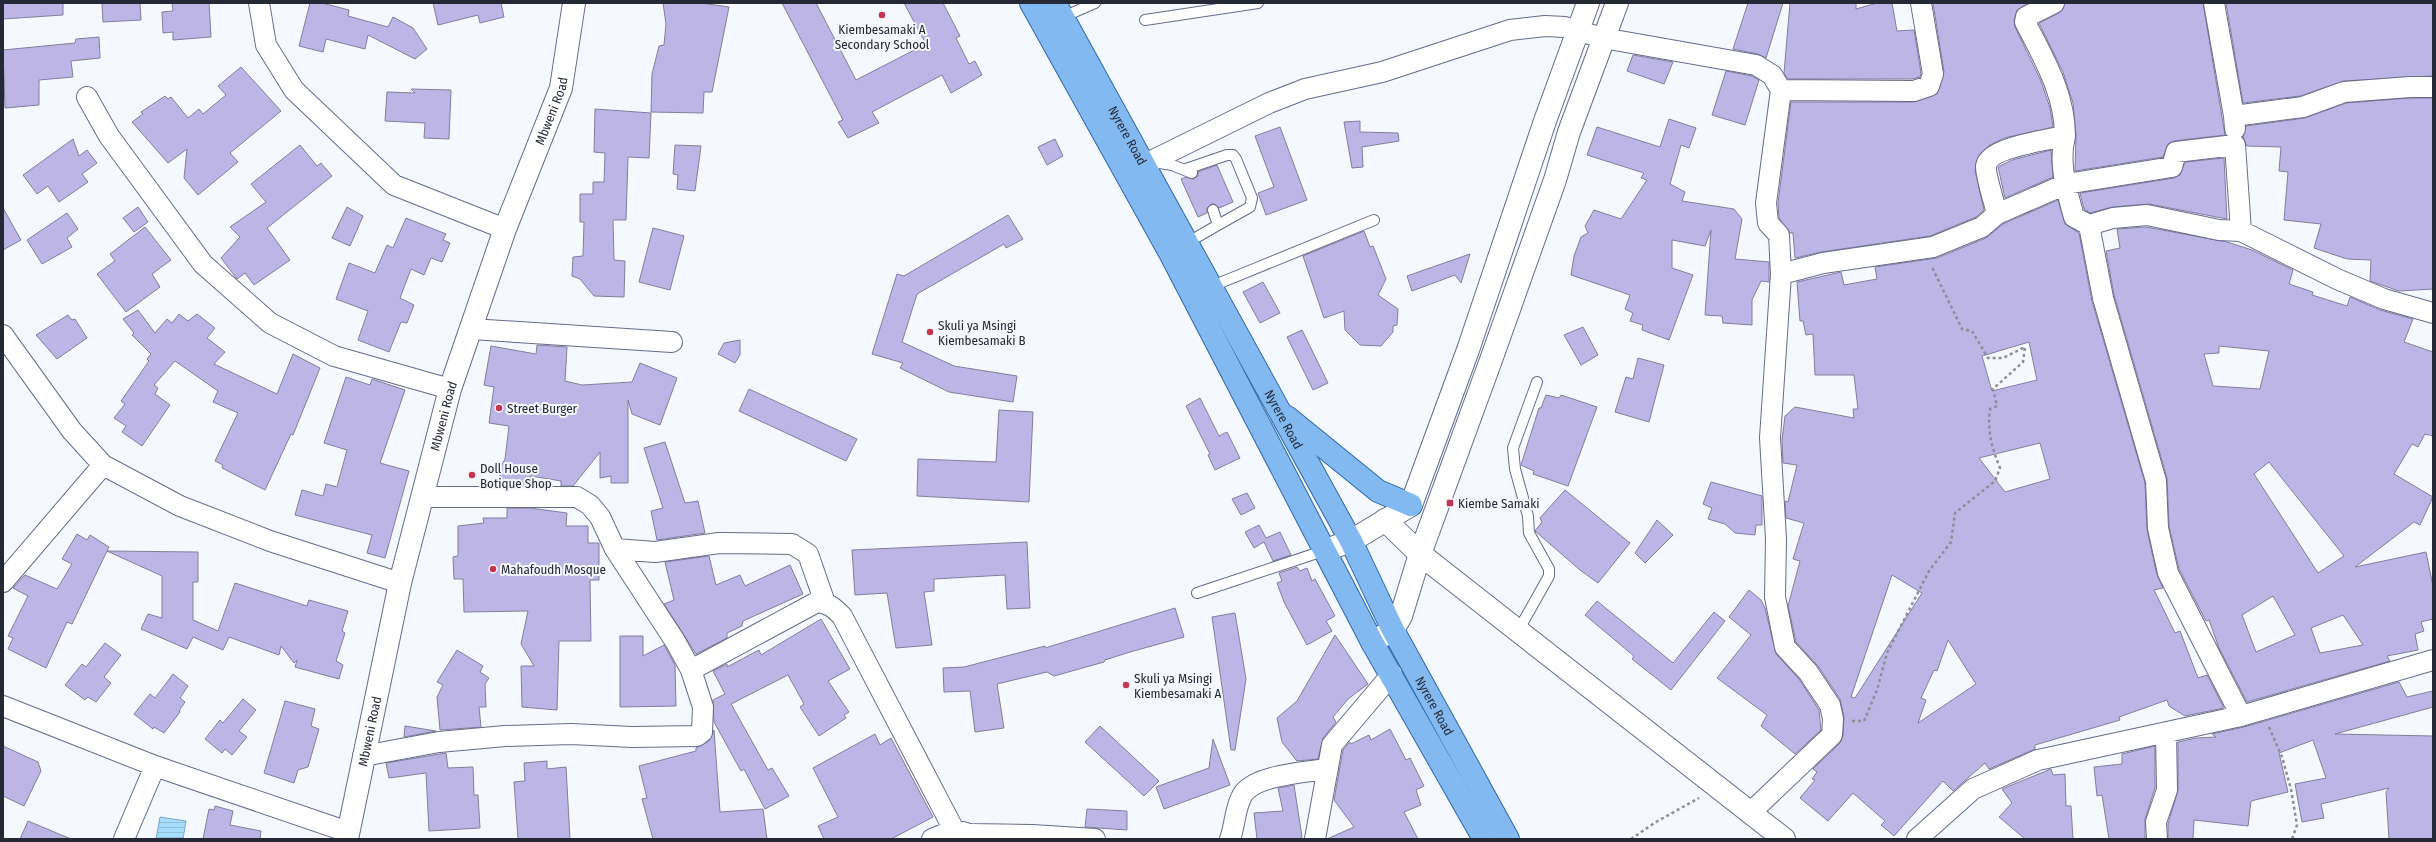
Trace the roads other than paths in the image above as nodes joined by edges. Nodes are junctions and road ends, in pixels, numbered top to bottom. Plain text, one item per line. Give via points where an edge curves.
1 (259, 3) edge
2 (574, 3) edge
3 (1031, 3) edge
4 (1095, 3) edge
5 (1253, 3) edge
6 (1588, 3) edge
7 (1617, 3) edge
8 (1921, 3) edge
9 (2054, 3) edge
10 (2214, 3) edge
11 (1059, 10) edge
12 (1145, 20) dead end
13 (1579, 30) junction
14 (1603, 38) junction
15 (2433, 87) edge
16 (1781, 90) junction
17 (87, 97) dead end
18 (2234, 116) junction
19 (2065, 136) junction
20 (2235, 145) junction
21 (1140, 166) junction
22 (1530, 169) junction
23 (1555, 180) junction
24 (2066, 184) junction
25 (1214, 210) dead end
26 (1997, 214) junction
27 (1374, 220) dead end
28 (1218, 225) junction
29 (2089, 225) junction
30 (505, 229) junction
31 (2241, 231) junction
32 (1178, 248) junction
33 (1781, 274) junction
34 (1210, 287) junction
35 (2433, 313) edge
36 (471, 329) junction
37 (3, 335) edge
38 (672, 342) dead end
39 (1468, 350) junction
40 (1491, 360) junction
41 (1537, 382) dead end
42 (450, 389) junction
43 (1278, 410) junction
44 (103, 465) junction
45 (422, 497) junction
46 (1411, 505) junction
47 (1385, 520) junction
48 (1351, 541) junction
49 (614, 549) junction
50 (1326, 550) junction
51 (1420, 554) junction
52 (3, 582) edge
53 (400, 583) junction
54 (1197, 593) dead end
55 (825, 603) junction
56 (1392, 630) junction
57 (1518, 631) junction
58 (1372, 642) junction
59 (2433, 660) edge
60 (691, 670) junction
61 (1392, 674) junction
62 (3, 706) edge
63 (2241, 716) junction
64 (2166, 733) junction
65 (363, 756) junction
66 (155, 766) junction
67 (1328, 769) junction
68 (1750, 812) junction
69 (965, 834) edge
70 (347, 836) edge
71 (124, 839) edge
72 (932, 839) edge
73 (1095, 839) edge
74 (1230, 839) edge
75 (1315, 839) edge
76 (1484, 839) edge
77 (1508, 839) edge
78 (1784, 839) edge
79 (1917, 839) edge
80 (2157, 839) edge

1 - 30 street via 266,45 294,90 394,185
2 - 30 main road, Mbweni Road via 561,88
3 - 21 main road, Nyrere Road
4 - 11 lane
5 - 12 lane
6 - 13 main road
7 - 14 main road
8 - 16 street via 1933,74 1929,86 1914,91
9 - 19 street via 2026,17 2025,22 2057,86 2065,117
10 - 18 street
11 - 21 main road, Nyrere Road
13 - 14 street
13 - 21 street via 1545,26 1504,31 1382,72 1305,89 1269,103
13 - 22 main road
14 - 16 street via 1756,65 1772,75
14 - 23 main road via 1569,132
15 - 18 street via 2344,92 2303,107
16 - 33 street via 1766,204 1768,223 1780,234
17 - 42 street via 109,136 203,264 270,324 334,356
18 - 20 street
19 - 24 street via 2062,155
19 - 26 street via 2001,151 1990,158 1986,166
20 - 24 street via 2176,152 2172,167
20 - 31 street
21 - 28 lane via 1190,172 1227,155 1233,155 1252,198 1250,207
21 - 32 main road, Nyrere Road
22 - 23 main road
22 - 39 main road
23 - 40 main road
24 - 26 street
24 - 29 street via 2074,217
25 - 28 lane
26 - 33 street via 1982,227 1933,247 1823,263
27 - 34 lane
28 - 32 lane
29 - 31 street via 2113,218 2147,215 2219,230
29 - 63 street via 2103,298 2156,481 2158,528 2168,574
30 - 36 main road, Mbweni Road
31 - 35 street via 2337,279 2384,299
32 - 34 main road, Nyrere Road
32 - 50 main road, Nyrere Road
33 - 68 street via 1770,438 1776,539 1775,597 1785,647 1808,672 1830,705 1833,719 1832,735
34 - 43 main road, Nyrere Road
36 - 38 street
36 - 42 main road, Mbweni Road
37 - 44 street via 72,431
39 - 40 main road
39 - 46 main road
40 - 51 main road
41 - 57 lane via 1513,448 1515,469 1528,516 1529,533 1550,569 1550,576
42 - 45 main road, Mbweni Road
43 - 46 main road via 1378,491
43 - 48 main road, Nyrere Road
44 - 52 street
44 - 53 street via 180,506 270,541
45 - 49 street via 577,497 590,505 600,517
45 - 53 main road, Mbweni Road
46 - 47 main road
47 - 48 main road
47 - 51 main road
48 - 50 main road
48 - 56 main road, Nyrere Road
49 - 55 street via 654,552 719,543 792,544 808,554
49 - 60 street via 675,641
50 - 54 lane
50 - 58 main road, Nyrere Road
51 - 56 main road via 1401,616
51 - 57 main road
53 - 65 main road, Mbweni Road
55 - 60 street via 817,602 808,606
55 - 69 street via 842,616
56 - 58 main road
56 - 77 main road, Nyrere Road
57 - 68 main road
58 - 61 main road, Nyrere Road
59 - 63 street
60 - 65 street via 703,707 702,732 697,736 505,736 439,742
61 - 67 street via 1332,745
61 - 76 main road, Nyrere Road
62 - 66 street
63 - 64 street
64 - 79 street via 2038,760 1973,790
64 - 80 street via 2167,790 2156,822
65 - 70 main road, Mbweni Road
66 - 70 street
66 - 71 street
67 - 74 street via 1277,777 1258,782 1248,788 1242,795
67 - 75 street
68 - 78 main road
69 - 72 street
69 - 73 street

